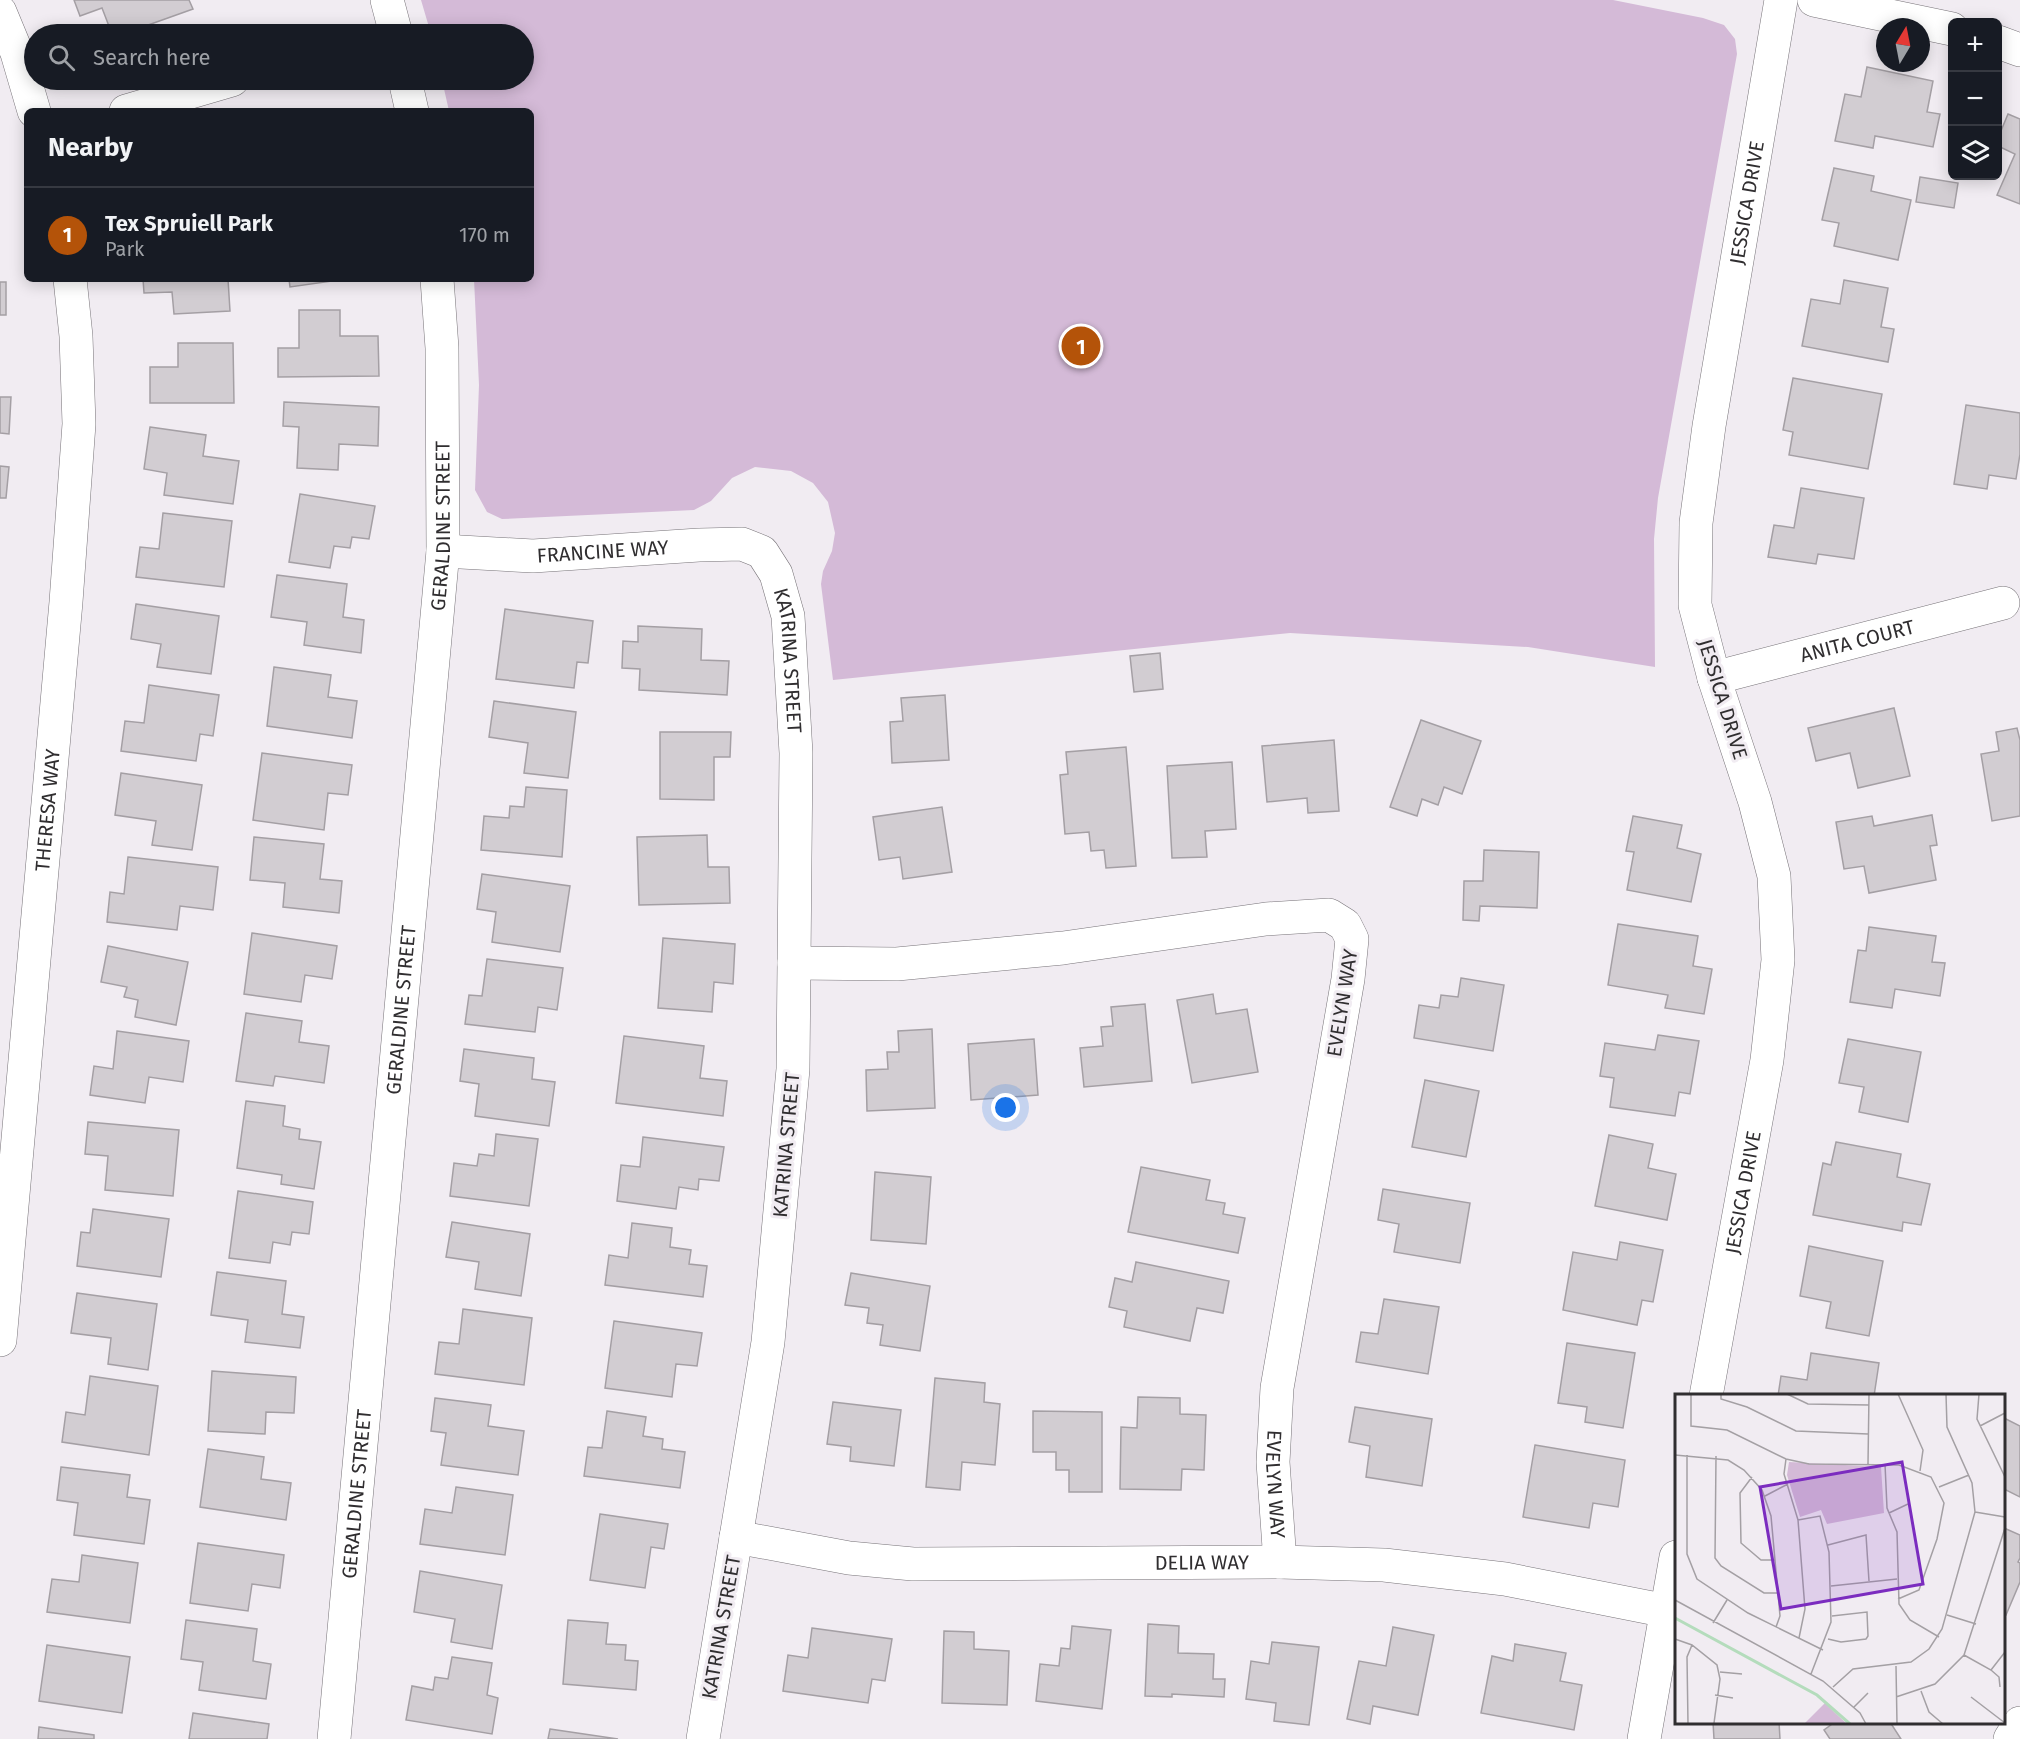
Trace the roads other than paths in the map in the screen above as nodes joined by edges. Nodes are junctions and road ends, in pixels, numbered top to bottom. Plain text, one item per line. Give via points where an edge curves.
1 (1780, 0) edge
2 (1814, 0) edge
3 (0, 12) edge
4 (1948, 28) edge
5 (2002, 43) edge
6 (2020, 50) edge
7 (24, 77) edge
8 (28, 90) edge
9 (198, 90) edge
10 (407, 90) edge
11 (33, 108) edge
12 (136, 108) edge
13 (411, 108) edge
14 (70, 282) edge
15 (437, 282) edge
16 (443, 551) junction
17 (762, 552) joint
18 (2003, 603) dead end
19 (1714, 678) junction
20 (794, 963) junction
21 (13, 1048) edge
22 (0, 1340) edge
23 (1706, 1394) edge
24 (736, 1537) junction
25 (1280, 1562) junction
26 (1675, 1568) edge
27 (1667, 1611) junction
28 (2020, 1724) edge
29 (334, 1739) edge
30 (703, 1739) edge
31 (1644, 1739) edge
32 (2010, 1739) edge

1 - 19 street, JESSICA DRIVE via 1696,523 1695,605
2 - 4 street
3 - 7 street
5 - 6 street
8 - 11 street
9 - 12 street
10 - 13 street
14 - 21 street, THERESA WAY via 79,424 64,625
15 - 16 street, GERALDINE STREET via 442,348
16 - 17 street, FRANCINE WAY via 533,556 742,544
16 - 29 street, GERALDINE STREET
17 - 20 street, KATRINA STREET via 776,574 788,615 796,753
18 - 19 street, ANITA COURT
19 - 23 street, JESSICA DRIVE via 1755,802 1774,876 1778,960 1767,1060
20 - 24 street, KATRINA STREET via 793,1069 768,1342
20 - 25 street, EVELYN WAY via 909,963 1063,948 1266,919 1329,915 1345,925 1352,939 1348,979 1277,1388 1273,1462
21 - 22 street, THERESA WAY
24 - 25 street, DELIA WAY via 849,1558 913,1564
24 - 30 street, KATRINA STREET
25 - 27 street, DELIA WAY via 1384,1565 1505,1579
26 - 27 street
27 - 31 street
28 - 32 street

